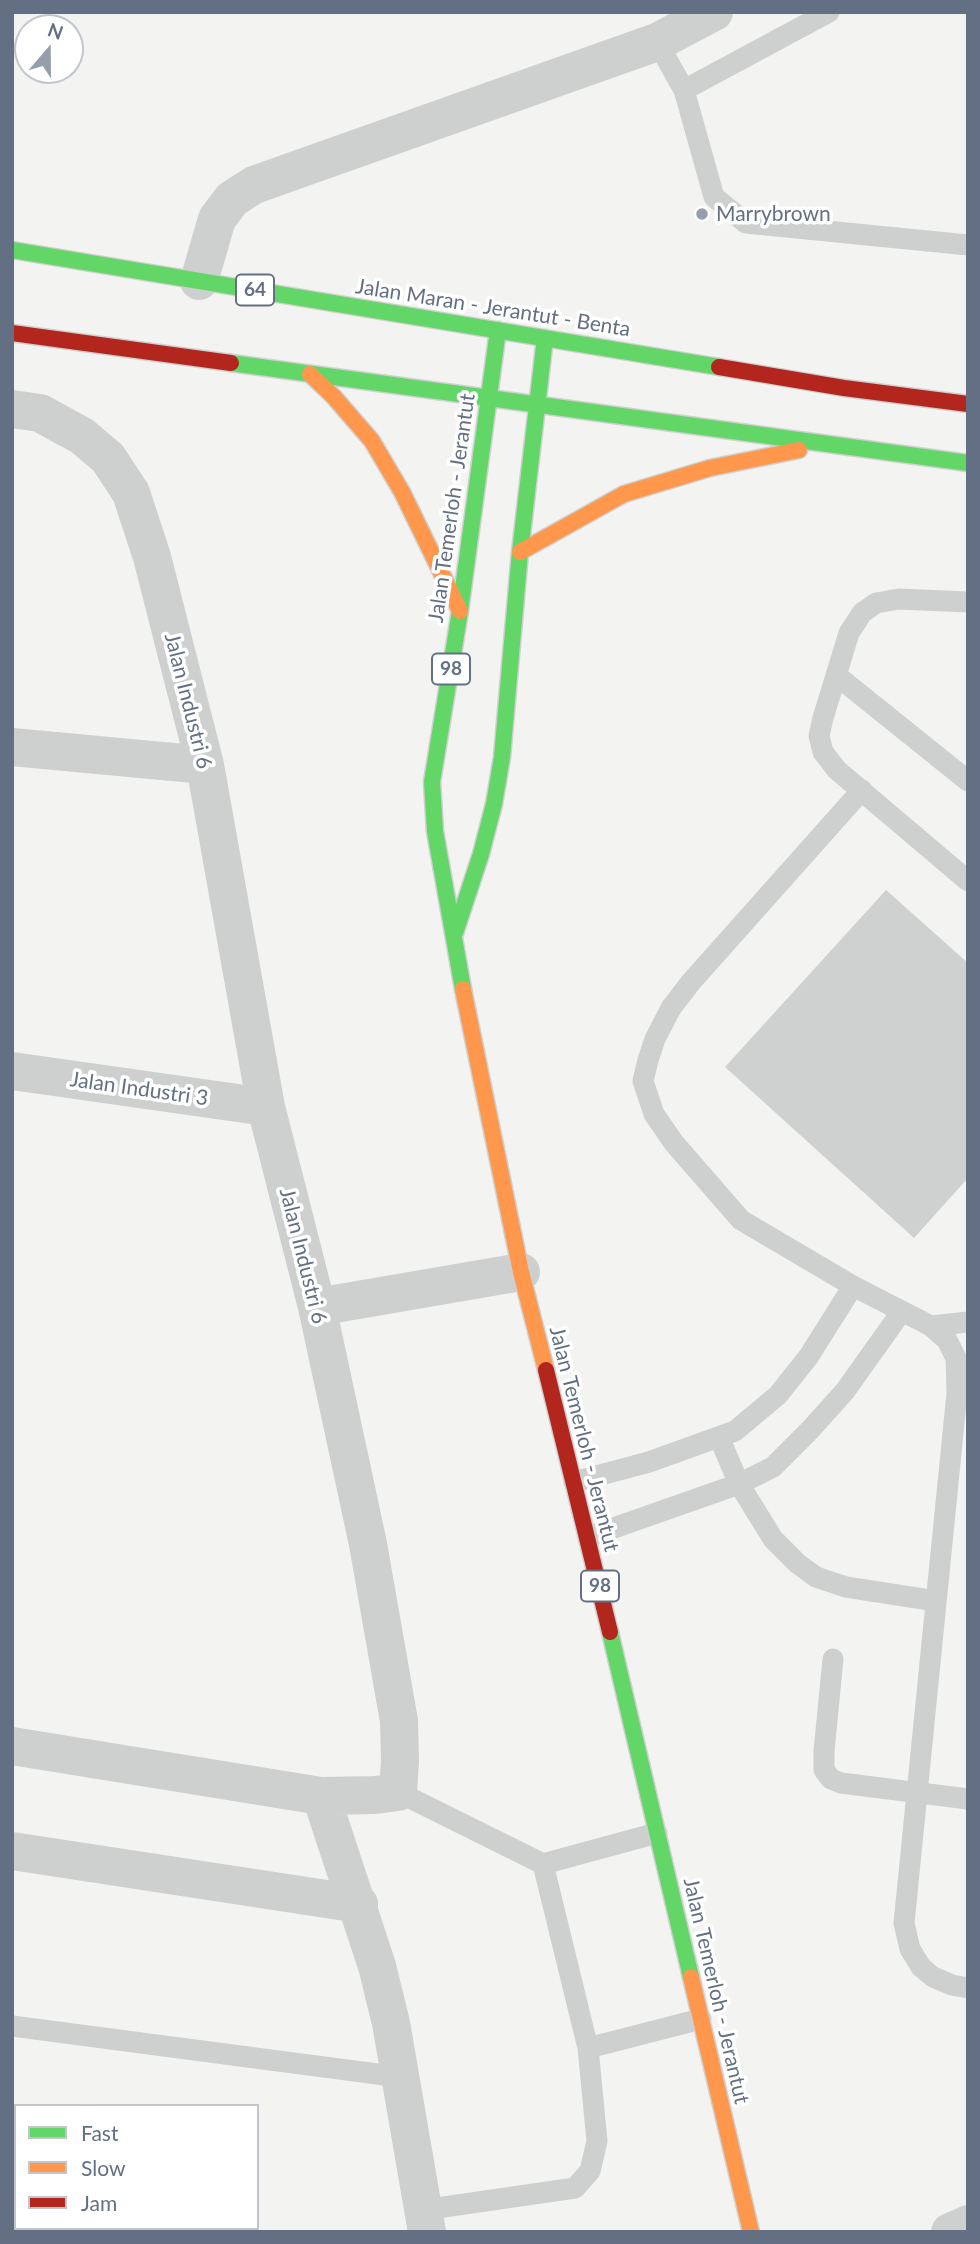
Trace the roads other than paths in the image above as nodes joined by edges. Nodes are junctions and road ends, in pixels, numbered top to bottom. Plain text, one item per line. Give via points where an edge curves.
1 (714, 12) edge
2 (829, 12) edge
3 (657, 43) junction
4 (684, 90) junction
5 (968, 245) edge
6 (12, 250) edge
7 (199, 281) junction
8 (498, 330) junction
9 (12, 333) edge
10 (545, 338) junction
11 (310, 374) junction
12 (488, 398) junction
13 (968, 404) edge
14 (538, 405) junction
15 (12, 409) edge
16 (829, 444) junction
17 (968, 463) edge
18 (520, 552) junction
19 (968, 602) edge
20 (460, 611) junction
21 (836, 675) junction
22 (12, 747) edge
23 (205, 765) junction
24 (968, 781) edge
25 (862, 790) junction
26 (968, 881) edge
27 (453, 940) junction
28 (12, 1071) edge
29 (266, 1107) junction
30 (521, 1272) junction
31 (853, 1286) junction
32 (317, 1307) junction
33 (902, 1311) junction
34 (968, 1322) edge
35 (931, 1326) junction
36 (719, 1437) junction
37 (573, 1482) junction
38 (739, 1484) junction
39 (588, 1537) junction
40 (936, 1601) junction
41 (833, 1659) dead end
42 (12, 1746) edge
43 (398, 1792) junction
44 (918, 1794) junction
45 (321, 1796) junction
46 (968, 1799) edge
47 (657, 1833) junction
48 (12, 1851) edge
49 (543, 1864) junction
50 (359, 1904) junction
51 (968, 1988) edge
52 (701, 2020) junction
53 (12, 2026) edge
54 (588, 2048) junction
55 (400, 2077) junction
56 (425, 2221) edge
57 (968, 2224) edge
58 (751, 2232) edge
59 (950, 2232) edge

1 - 3 street
2 - 4 lane
3 - 4 lane
3 - 7 street via 254,185 232,199 217,219
4 - 5 lane via 714,197 746,223
6 - 7 main road, Jalan Maran - Jerantut - Benta / 64
7 - 8 main road, Jalan Maran - Jerantut - Benta / 64
8 - 10 main road, Jalan Maran - Jerantut - Benta / 64
8 - 12 main road, Jalan Temerloh - Jerantut / 98
9 - 11 main road
10 - 13 main road, Jalan Maran - Jerantut - Benta / 64
10 - 14 main road, Jalan Temerloh - Jerantut / 98
11 - 12 main road
11 - 20 main road via 372,441
12 - 14 main road
12 - 20 main road, Jalan Temerloh - Jerantut / 98
14 - 16 main road
14 - 18 main road, Jalan Temerloh - Jerantut / 98
15 - 23 street, Jalan Industri 6 via 40,413 82,436 108,458 131,493
16 - 17 main road
16 - 18 main road via 710,468 624,495
18 - 27 main road, Jalan Temerloh - Jerantut / 98 via 498,780 481,854
19 - 21 lane via 899,599 876,603 862,613 849,633
20 - 27 main road, Jalan Temerloh - Jerantut / 98 via 432,782
21 - 24 lane
21 - 25 lane via 820,736 823,752
22 - 23 street
23 - 29 street, Jalan Industri 6
25 - 26 lane
25 - 31 lane via 691,982 655,1039 643,1082 654,1114 674,1143 741,1220
27 - 30 main road, Jalan Temerloh - Jerantut / 98
28 - 29 street, Jalan Industri 3
29 - 32 street, Jalan Industri 6
30 - 32 street
30 - 37 main road, Jalan Temerloh - Jerantut / 98
31 - 33 lane
31 - 36 lane via 778,1395 735,1431
32 - 43 street, Jalan Industri 6 via 368,1544 399,1721
33 - 35 lane
33 - 38 lane via 845,1391 810,1430 773,1467
34 - 35 lane
35 - 40 lane via 947,1340 956,1358 957,1393
36 - 37 lane
36 - 38 lane
37 - 39 main road, Jalan Temerloh - Jerantut / 98
38 - 39 lane
38 - 40 lane via 773,1539 816,1577 846,1587
39 - 47 main road, Jalan Temerloh - Jerantut / 98
40 - 44 lane
41 - 44 lane via 824,1770 841,1783
42 - 45 street
43 - 45 street
43 - 49 lane
44 - 46 lane
44 - 51 lane via 904,1923 910,1949 921,1968 933,1977
45 - 50 street
47 - 49 lane
47 - 52 main road, Jalan Temerloh - Jerantut / 98
48 - 50 street
49 - 54 lane
50 - 55 street
52 - 54 lane
52 - 58 main road, Jalan Temerloh - Jerantut / 98
53 - 55 lane
54 - 56 lane via 597,2141 590,2171 575,2188
55 - 56 street
57 - 59 street

